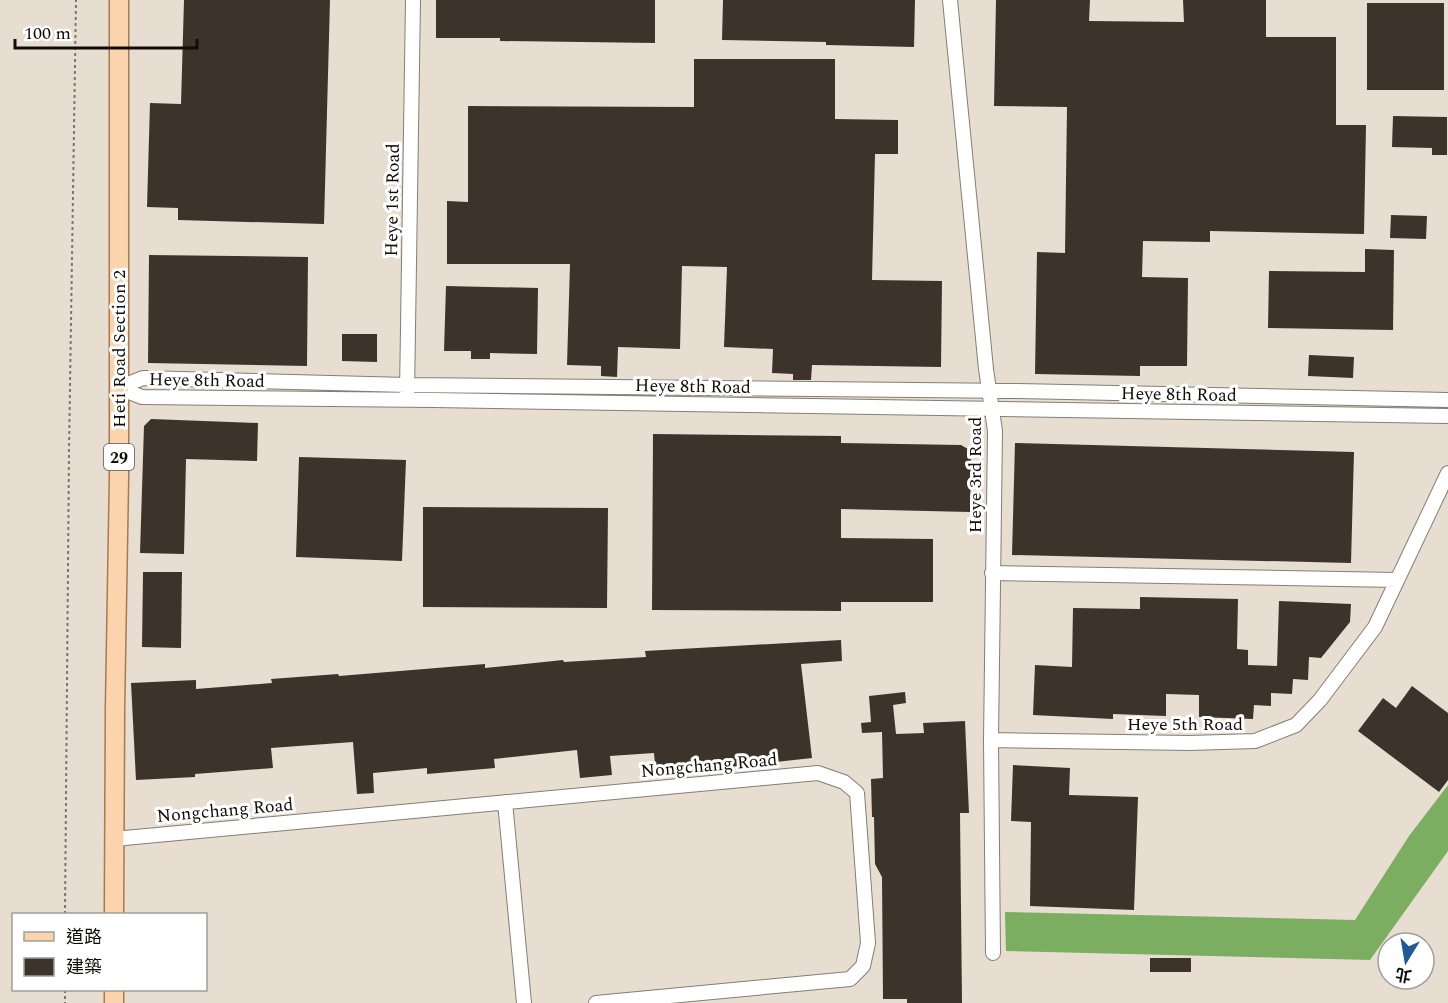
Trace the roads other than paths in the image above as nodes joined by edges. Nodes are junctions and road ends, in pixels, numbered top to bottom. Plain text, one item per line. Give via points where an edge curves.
1 (119, 0) edge
2 (413, 0) edge
3 (950, 0) edge
4 (407, 385) junction
5 (118, 388) junction
6 (990, 390) junction
7 (407, 400) junction
8 (1448, 400) edge
9 (993, 409) junction
10 (1448, 416) edge
11 (1448, 473) edge
12 (992, 573) junction
13 (1397, 580) junction
14 (991, 740) junction
15 (505, 802) junction
16 (114, 839) junction
17 (114, 913) edge
18 (993, 953) dead end
19 (524, 1003) edge
20 (597, 1003) edge

1 - 5 main road, Heti Road Section 2 / 29
2 - 4 street, Heye 1st Road
3 - 6 street, Heye 3rd Road
4 - 5 street, Heye 8th Road via 143,378
4 - 6 street, Heye 8th Road
4 - 7 street, Heye 1st Road
5 - 7 street, Heye 8th Road via 142,397
5 - 16 main road, Heti Road Section 2 / 29
6 - 8 street, Heye 8th Road
6 - 9 street, Heye 3rd Road
7 - 9 street, Heye 8th Road
9 - 10 street, Heye 8th Road
9 - 12 street, Heye 3rd Road
11 - 13 street, Heye 5th Road
12 - 13 street
12 - 14 street, Heye 3rd Road
13 - 14 street, Heye 5th Road via 1375,627 1320,700 1296,725 1256,741
14 - 18 street, Heye 3rd Road
15 - 16 street, Nongchang Road
15 - 19 street
15 - 20 street, Nongchang Road via 818,773 844,782 857,793 868,943 863,966 850,980
16 - 17 main road, Heti Road Section 2 / 29

